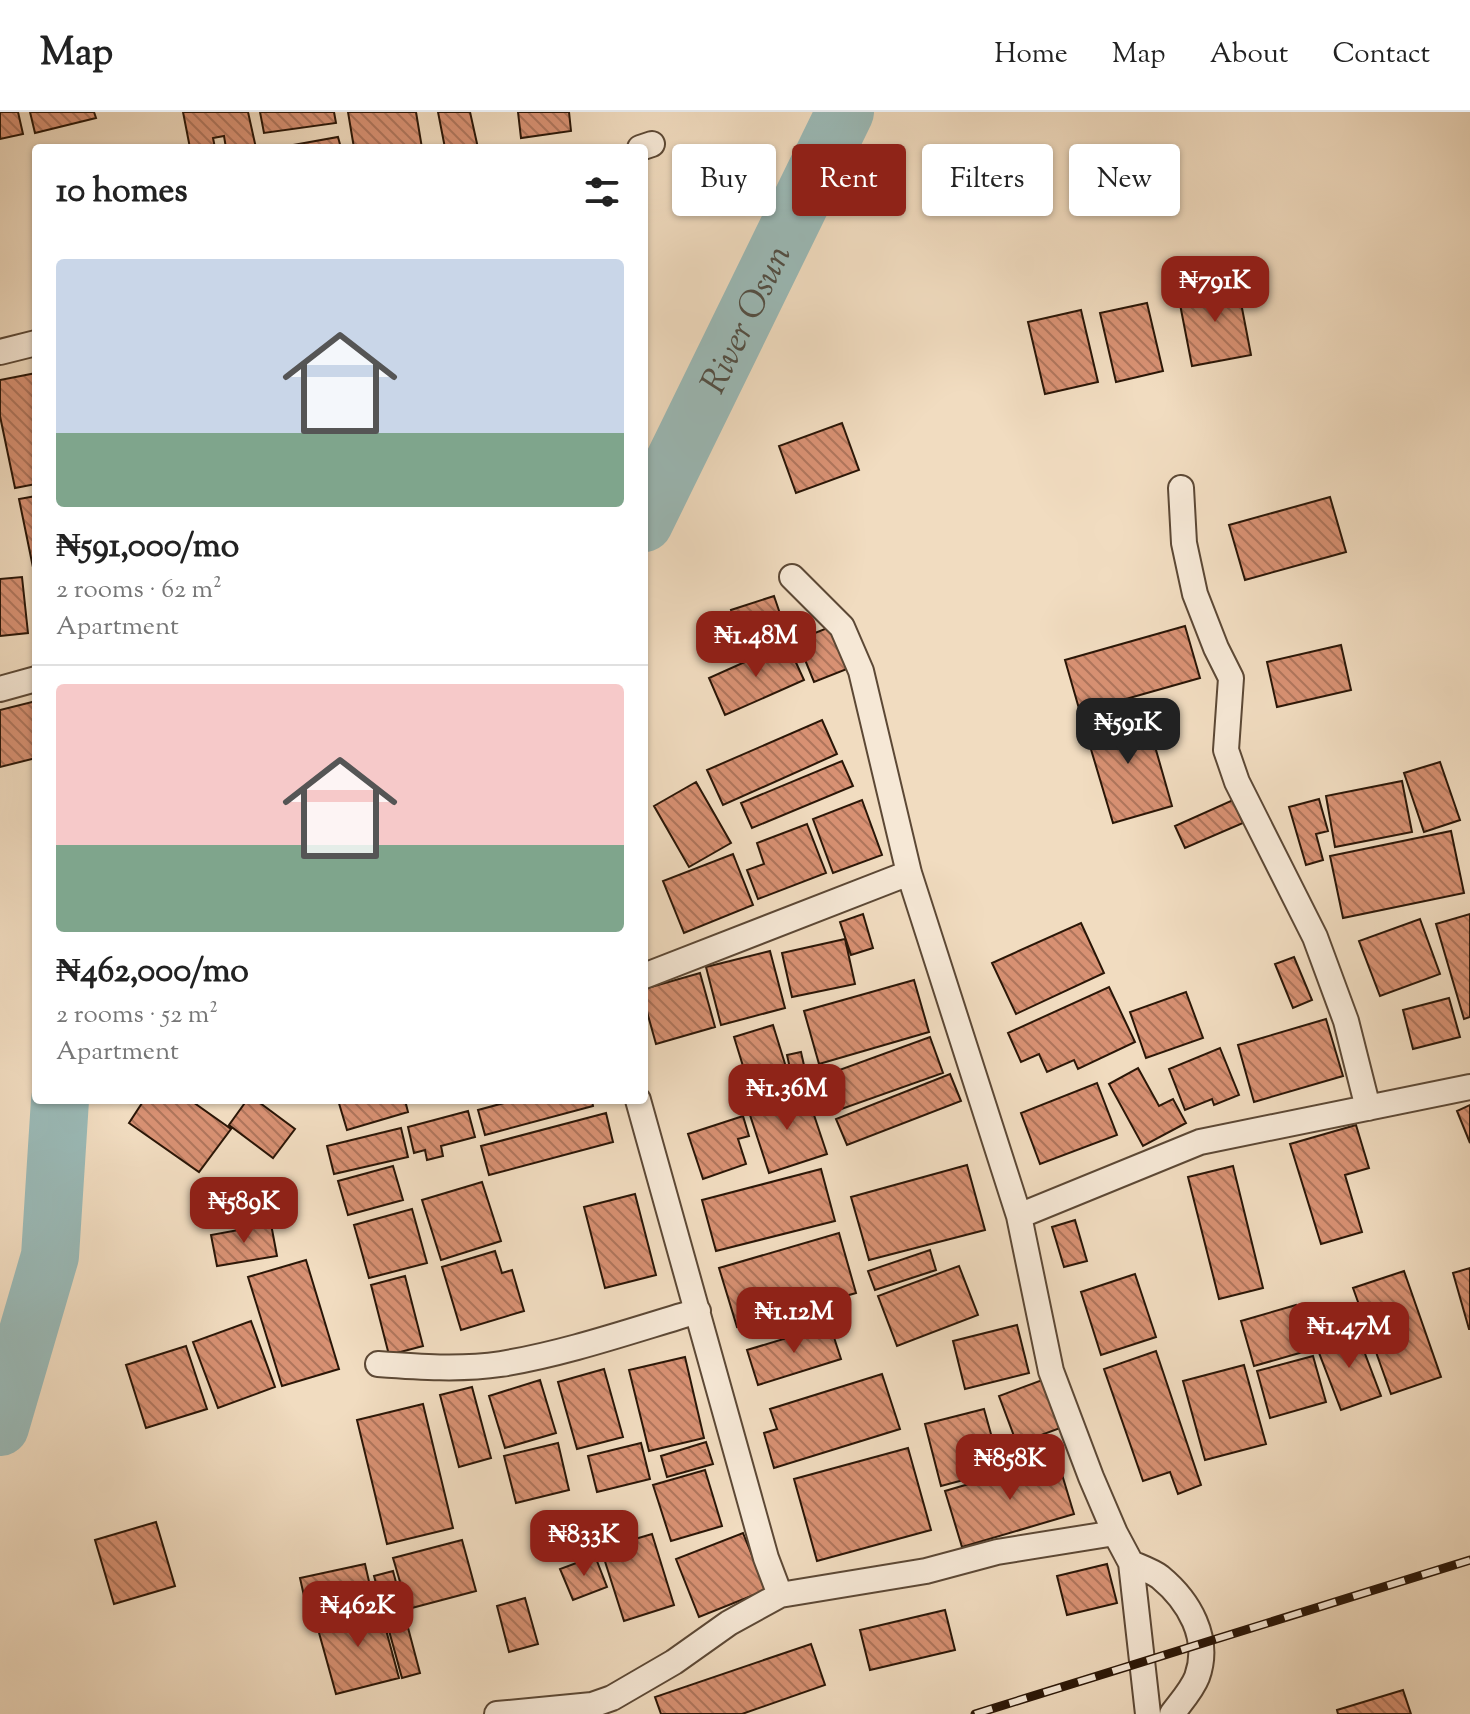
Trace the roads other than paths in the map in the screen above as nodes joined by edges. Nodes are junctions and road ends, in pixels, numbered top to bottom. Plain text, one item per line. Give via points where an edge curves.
1 (32, 344) edge
2 (0, 352) edge
3 (1181, 488) dead end
4 (792, 577) dead end
5 (32, 680) edge
6 (0, 689) edge
7 (909, 873) junction
8 (648, 974) edge
9 (1470, 1087) edge
10 (639, 1104) edge
11 (1368, 1108) junction
12 (1019, 1216) junction
13 (698, 1311) junction
14 (378, 1364) dead end
15 (1115, 1533) junction
16 (1131, 1563) junction
17 (780, 1595) junction
18 (497, 1714) edge
19 (1148, 1714) edge
20 (1172, 1714) edge

1 - 2 street
3 - 11 street via 1184,543 1195,594 1231,678 1226,750 1315,937 1346,1021
4 - 7 street via 842,627 861,671
5 - 6 street
7 - 8 street
7 - 12 street
9 - 11 street
10 - 13 street
11 - 12 street via 1200,1142
12 - 15 street via 1051,1371
13 - 14 street via 500,1364
13 - 17 street
15 - 16 street
15 - 17 street
16 - 19 street
16 - 20 street via 1158,1576 1197,1624 1201,1652 1196,1680
17 - 18 street via 612,1698 592,1705

